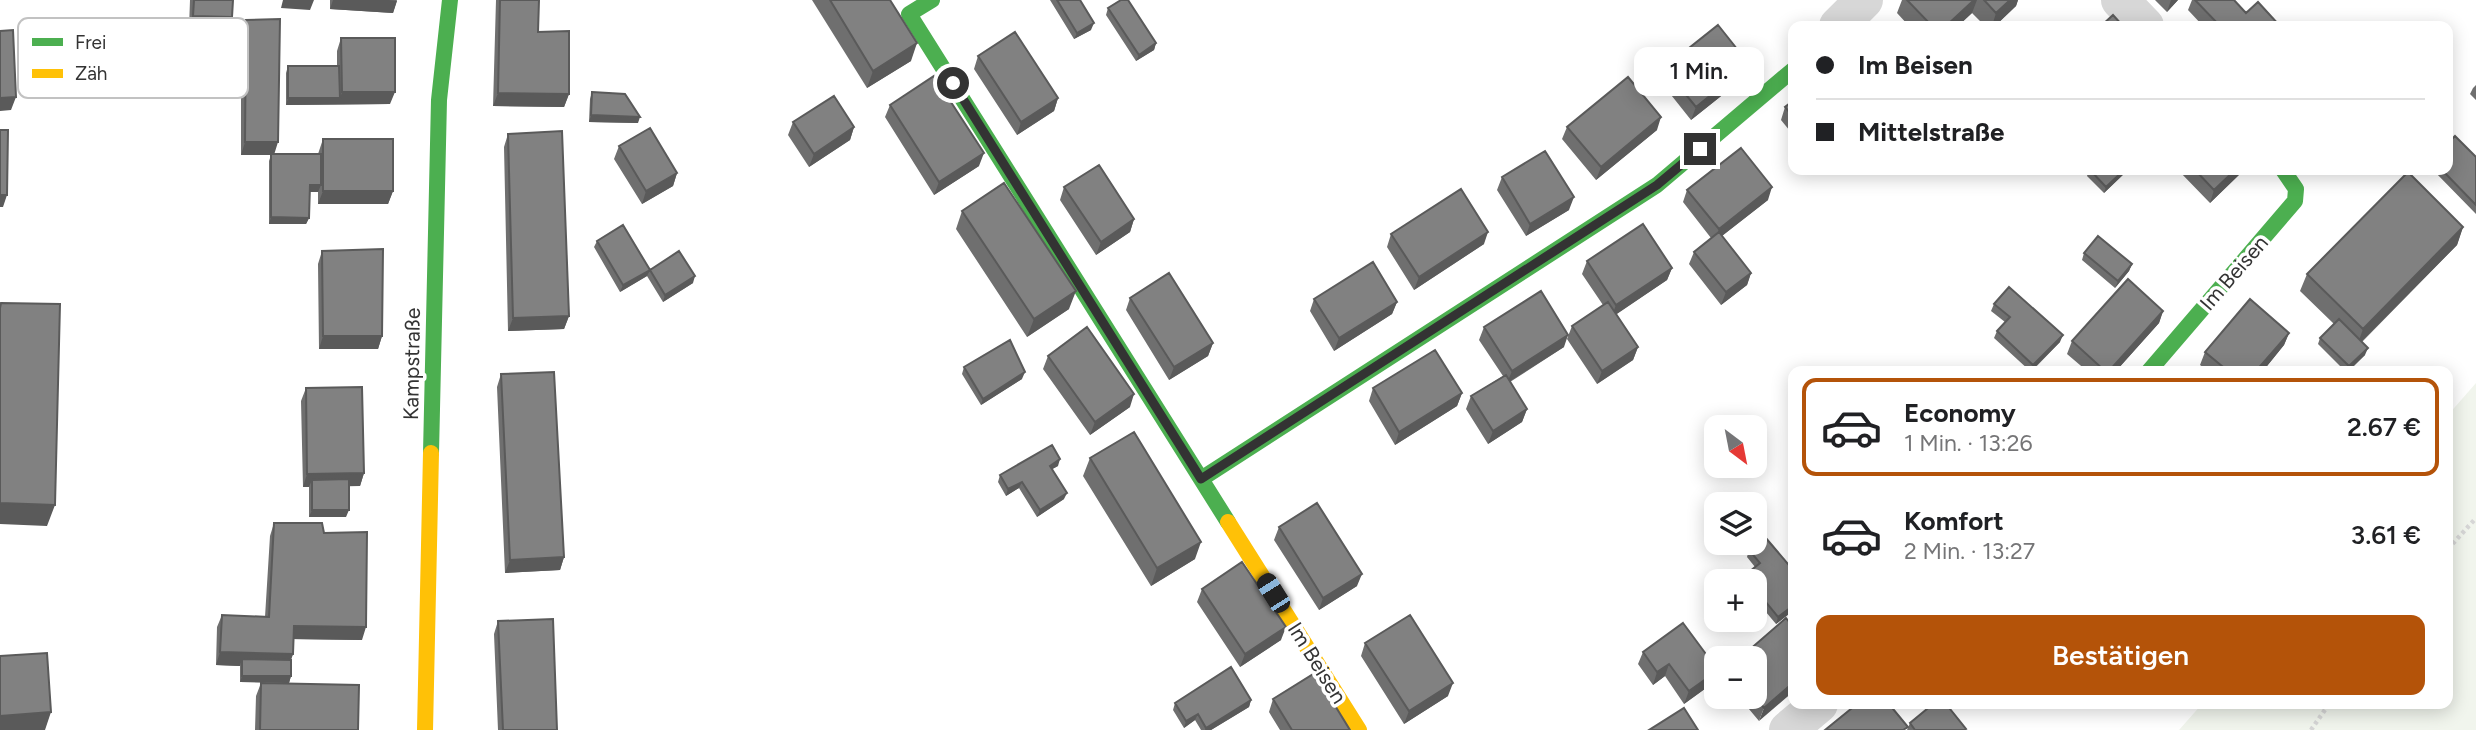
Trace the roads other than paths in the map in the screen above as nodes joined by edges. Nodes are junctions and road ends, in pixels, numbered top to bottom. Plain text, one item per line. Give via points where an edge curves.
1 (450, 0) edge
2 (932, 0) edge
3 (1864, 0) edge
4 (2120, 0) edge
5 (1843, 21) edge
6 (2140, 21) edge
7 (1788, 74) edge
8 (2286, 175) edge
9 (2153, 366) edge
10 (1201, 479) junction
11 (1813, 709) edge
12 (425, 730) edge
13 (1359, 730) edge
14 (1788, 730) edge

1 - 12 street, Kampstraße via 439,100
2 - 10 street, Im Beisen via 909,14
3 - 5 street
4 - 6 street
7 - 10 street via 1657,185
8 - 9 street, Im Beisen via 2296,189 2295,201
10 - 13 street, Im Beisen
11 - 14 street

